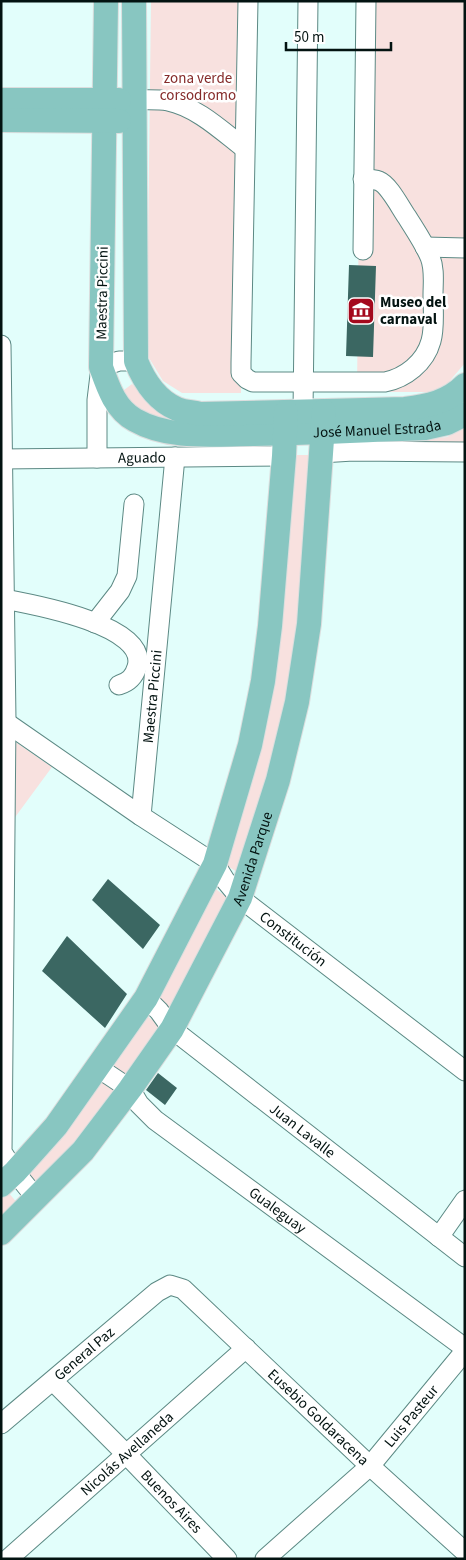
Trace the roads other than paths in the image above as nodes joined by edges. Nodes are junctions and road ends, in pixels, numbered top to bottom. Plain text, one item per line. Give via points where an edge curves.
1 (106, 1) edge
2 (134, 1) edge
3 (248, 1) edge
4 (308, 1) edge
5 (366, 1) edge
6 (1, 100) edge
7 (104, 110) junction
8 (134, 111) junction
9 (1, 120) edge
10 (244, 148) junction
11 (363, 178) junction
12 (425, 246) junction
13 (465, 248) edge
14 (362, 250) dead end
15 (1, 345) edge
16 (136, 361) junction
17 (101, 367) junction
18 (304, 382) junction
19 (465, 385) edge
20 (465, 414) edge
21 (304, 430) junction
22 (465, 452) edge
23 (175, 457) junction
24 (97, 458) junction
25 (1, 459) edge
26 (134, 504) dead end
27 (4, 600) junction
28 (95, 623) junction
29 (119, 685) dead end
30 (3, 720) edge
31 (3, 815) edge
32 (141, 816) junction
33 (215, 864) junction
34 (240, 898) junction
35 (3, 968) edge
36 (2, 988) edge
37 (146, 998) junction
38 (172, 1029) junction
39 (97, 1067) junction
40 (465, 1071) edge
41 (130, 1089) junction
42 (1, 1152) edge
43 (8, 1179) edge
44 (36, 1198) junction
45 (465, 1200) edge
46 (1, 1233) edge
47 (439, 1237) junction
48 (465, 1257) edge
49 (170, 1285) joint
50 (246, 1348) junction
51 (465, 1349) edge
52 (53, 1381) junction
53 (1, 1424) edge
54 (126, 1454) junction
55 (370, 1466) junction
56 (465, 1552) edge
57 (8, 1559) edge
58 (227, 1559) edge
59 (265, 1559) edge

1 - 7 main road, Maestra Piccini
2 - 8 main road
3 - 10 street
4 - 18 street
5 - 11 street
6 - 7 main road
7 - 8 main road
7 - 9 main road
7 - 17 main road, Maestra Piccini
8 - 10 street via 168,101 180,105
8 - 16 main road
10 - 18 street via 242,373 254,382
11 - 12 street via 380,181 392,194
11 - 14 street
12 - 13 street
12 - 18 street via 433,272 433,327 431,342 417,364 398,379 385,382
15 - 25 street
16 - 17 street via 119,361
16 - 21 main road via 143,379 159,398 177,409
17 - 21 main road, Maestra Piccini via 117,404 134,420 157,430 192,434
17 - 24 street
18 - 21 street
19 - 21 main road via 451,398 431,405
20 - 21 main road, José Manuel Estrada via 447,423 425,428
21 - 22 street, Aguado via 353,451
21 - 23 street, Aguado
21 - 33 main road via 250,745
21 - 34 main road, Avenida Parque via 308,624 297,702 278,780
23 - 24 street, Aguado
23 - 32 street, Maestra Piccini
24 - 25 street, Aguado
25 - 27 street
26 - 28 street via 127,576 120,591
27 - 28 street via 46,607
27 - 30 street
28 - 29 street via 122,636 136,650 139,661 135,674
30 - 31 street
30 - 32 street, Constitución
31 - 35 street
32 - 33 street, Constitución
33 - 34 street, Constitución
33 - 37 main road
34 - 38 main road, Avenida Parque
34 - 40 street, Constitución
35 - 36 street
36 - 42 street
37 - 38 street, Juan Lavalle
37 - 39 main road
38 - 41 main road, Avenida Parque
38 - 47 street, Juan Lavalle
39 - 41 street, Gualeguay
39 - 43 main road via 56,1126
41 - 44 main road, Avenida Parque via 83,1151
41 - 51 street, Gualeguay via 155,1120
42 - 43 street
43 - 44 street
44 - 46 main road, Avenida Parque
45 - 47 street
47 - 48 street, Juan Lavalle
49 - 50 street, Eusebio Goldaracena via 183,1289
49 - 52 street, General Paz via 157,1292
50 - 54 street, Nicolás Avellaneda
50 - 55 street, Eusebio Goldaracena
51 - 55 street, Luis Pasteur
52 - 53 street, General Paz
52 - 54 street, Buenos Aires
54 - 57 street, Nicolás Avellaneda
54 - 58 street, Buenos Aires
55 - 56 street, Eusebio Goldaracena
55 - 59 street, Luis Pasteur

